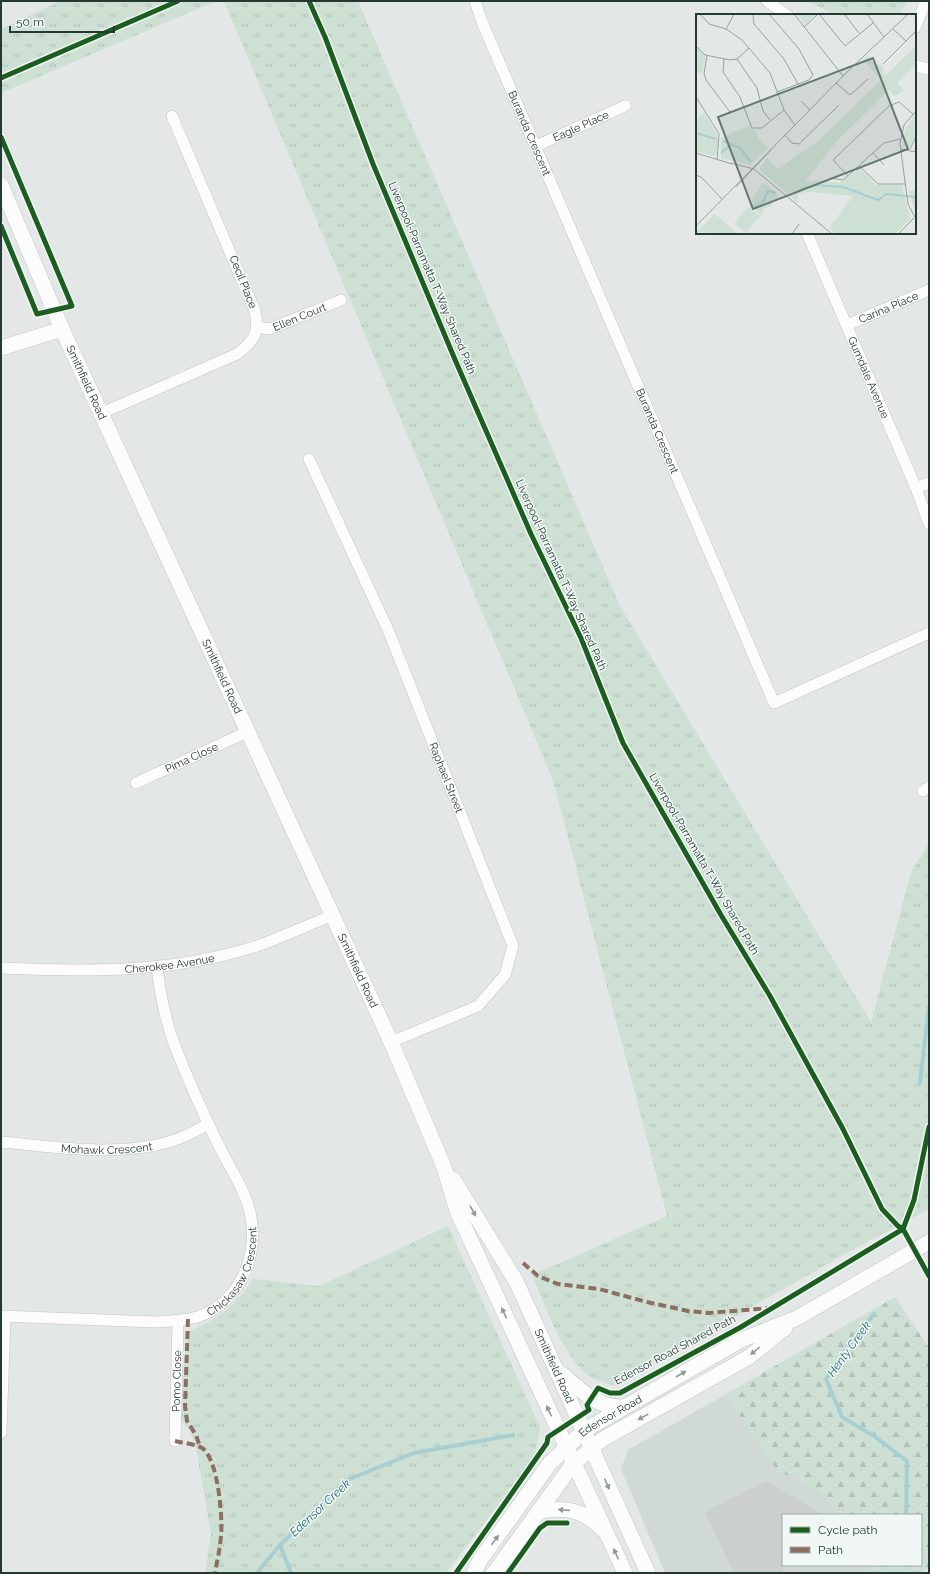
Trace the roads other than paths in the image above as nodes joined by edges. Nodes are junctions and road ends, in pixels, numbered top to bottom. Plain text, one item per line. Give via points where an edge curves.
1 (475, 1) edge
2 (767, 1) edge
3 (926, 1) edge
4 (786, 14) edge
5 (916, 26) edge
6 (916, 66) edge
7 (929, 69) edge
8 (624, 106) dead end
9 (172, 116) dead end
10 (536, 146) junction
11 (1, 185) edge
12 (806, 234) edge
13 (929, 290) edge
14 (341, 300) dead end
15 (847, 325) junction
16 (257, 327) junction
17 (62, 329) junction
18 (1, 348) edge
19 (102, 413) junction
20 (309, 459) dead end
21 (929, 483) edge
22 (916, 488) junction
23 (929, 524) edge
24 (929, 633) edge
25 (246, 732) junction
26 (136, 783) dead end
27 (331, 916) junction
28 (157, 967) junction
29 (1, 968) edge
30 (391, 1042) junction
31 (208, 1124) junction
32 (1, 1142) edge
33 (444, 1167) junction
34 (929, 1242) edge
35 (3, 1317) edge
36 (797, 1318) junction
37 (178, 1321) junction
38 (557, 1369) junction
39 (622, 1407) junction
40 (585, 1430) junction
41 (1, 1433) edge
42 (175, 1441) dead end
43 (566, 1447) junction
44 (592, 1448) junction
45 (573, 1464) junction
46 (538, 1512) junction
47 (608, 1536) junction
48 (474, 1573) edge
49 (494, 1573) edge
50 (625, 1573) edge
51 (648, 1573) edge

1 - 10 street, Buranda Crescent
2 - 4 street
3 - 5 street
6 - 7 street
8 - 10 street, Eagle Place
9 - 16 street, Cecil Place via 255,311
10 - 24 street, Buranda Crescent via 774,703
11 - 17 main road, Smithfield Road
12 - 15 street, Gumdale Avenue
13 - 15 street, Carina Place
14 - 16 street, Ellen Court via 270,329
15 - 22 street, Gumdale Avenue
16 - 19 street via 249,344 237,354
17 - 18 main road
17 - 19 main road, Smithfield Road
19 - 25 main road, Smithfield Road
20 - 30 street, Raphael Street via 389,632 513,946 505,975 478,1006
21 - 22 street
22 - 23 street, Gumdale Avenue
25 - 26 street, Pima Close
25 - 27 main road, Smithfield Road
27 - 28 street, Cherokee Avenue via 261,944
27 - 30 main road, Smithfield Road
28 - 29 street, Cherokee Avenue via 77,972
28 - 31 street, Chickasaw Crescent via 161,1004 174,1046
30 - 33 main road, Smithfield Road
31 - 32 street, Mohawk Crescent via 169,1142 134,1148 98,1151
31 - 37 street, Chickasaw Crescent via 251,1217 251,1257 244,1278 224,1301 198,1316
33 -> 38 main road, Smithfield Road via 471,1206 516,1281
43 -> 33 main road, Smithfield Road via 457,1211
34 - 36 main road, Edensor Road
35 - 37 street, Chickasaw Crescent
35 - 41 street
39 -> 36 main road, Edensor Road via 741,1340
36 -> 44 main road, Edensor Road via 749,1357 603,1439
37 - 42 street, Pomo Close
38 - 39 main road via 591,1398 609,1406
38 - 40 main road, Smithfield Road
39 - 40 main road, Edensor Road
40 - 43 main road, Edensor Road
40 - 44 main road, Smithfield Road
43 - 45 main road, Smithfield Road
48 -> 43 main road, Edensor Road via 480,1560 550,1463
44 - 45 main road, Edensor Road
44 -> 51 main road, Smithfield Road
45 - 46 main road, Edensor Road
45 - 47 main road, Smithfield Road
47 -> 46 main road via 596,1522 579,1512 568,1509
46 - 49 main road, Edensor Road
50 -> 47 main road, Smithfield Road

